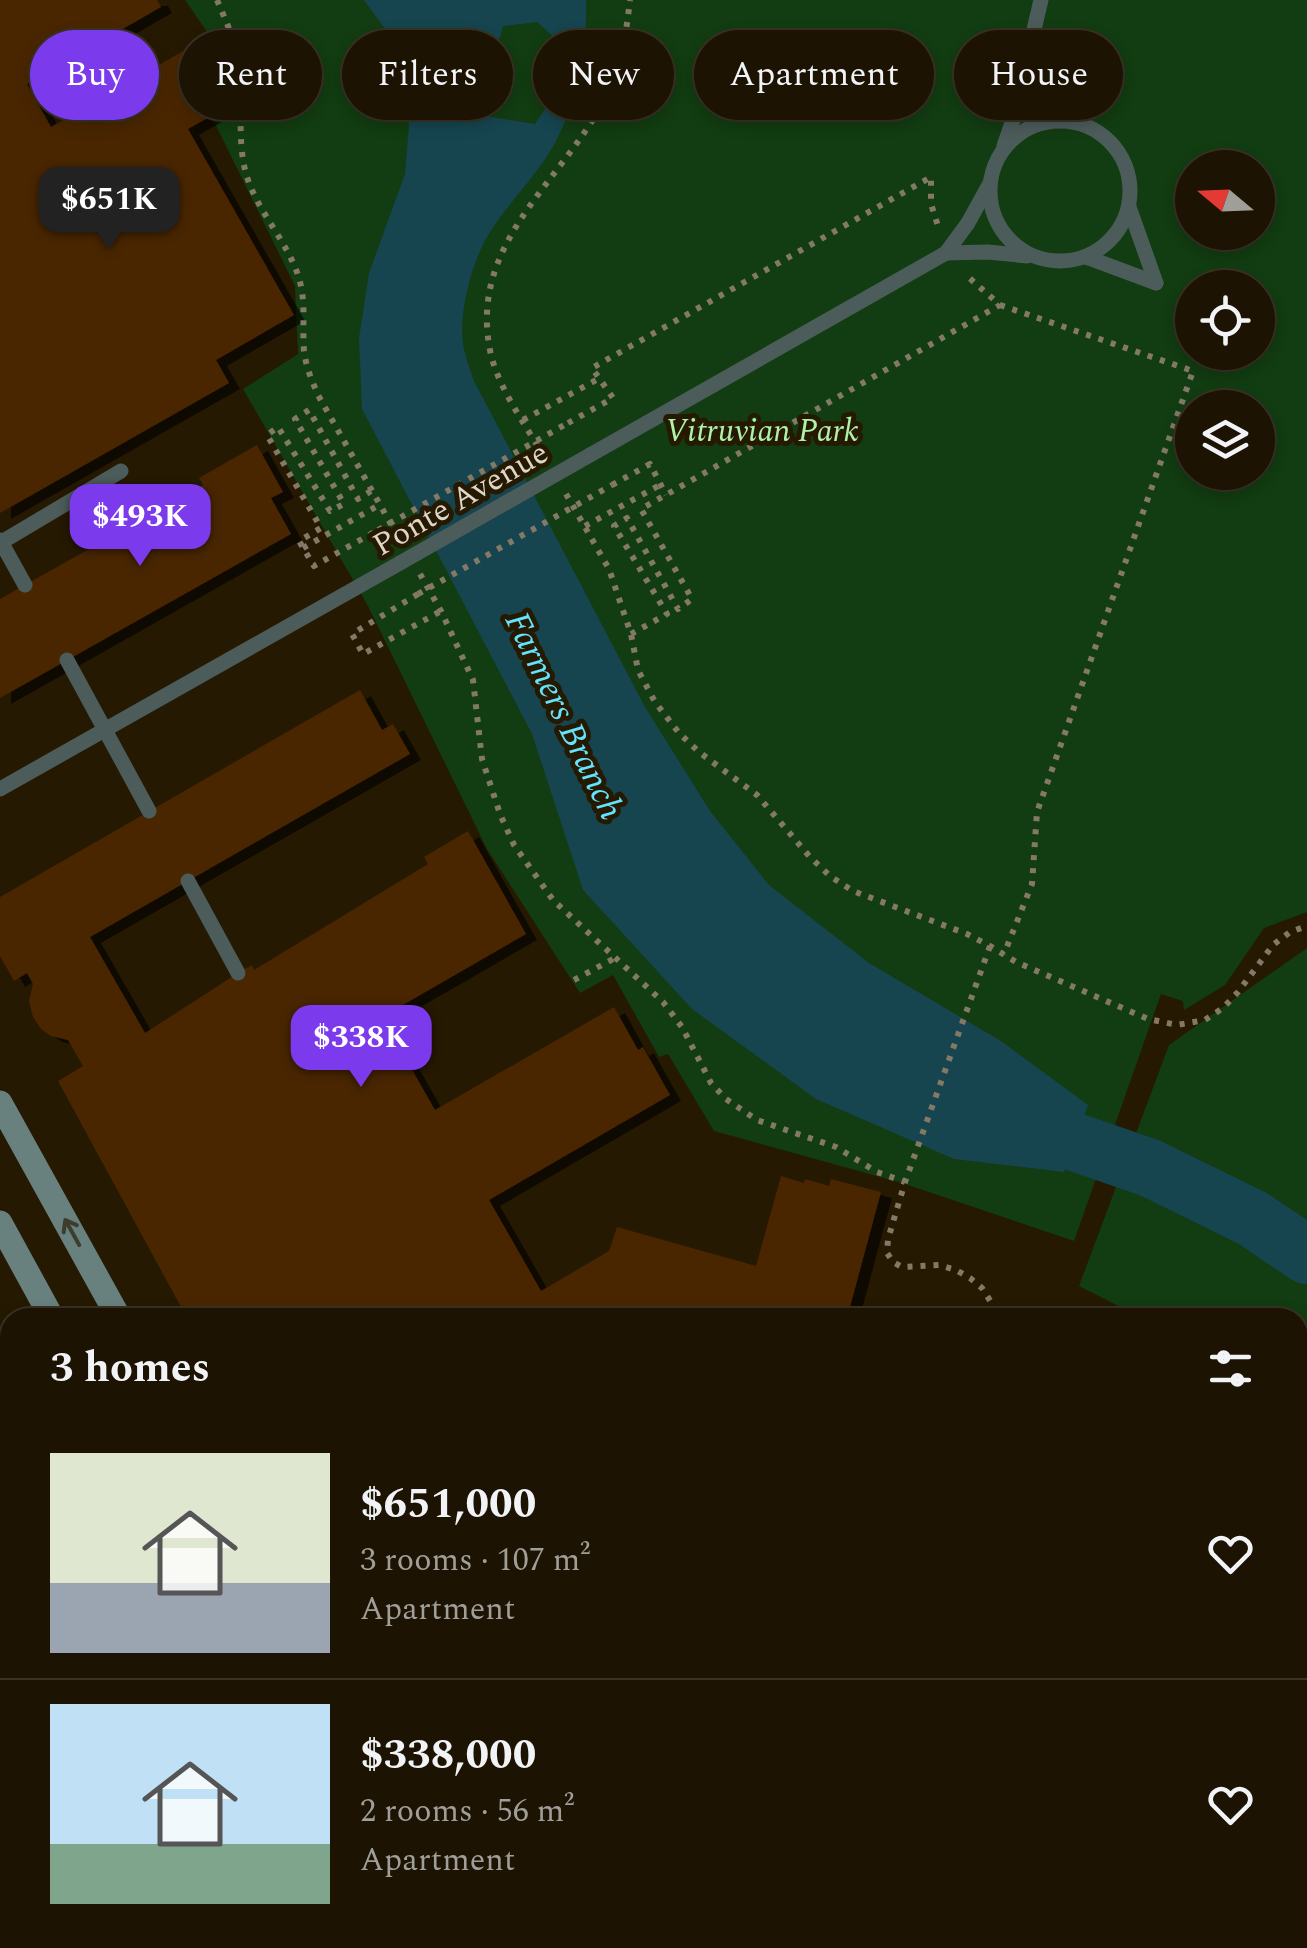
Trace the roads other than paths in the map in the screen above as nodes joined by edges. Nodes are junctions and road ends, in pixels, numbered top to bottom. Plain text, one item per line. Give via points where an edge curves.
1 (1042, 0) edge
2 (1034, 30) edge
3 (1013, 120) edge
4 (1082, 120) edge
5 (1091, 127) junction
6 (1004, 148) junction
7 (990, 184) junction
8 (1129, 207) junction
9 (946, 252) junction
10 (1086, 257) junction
11 (1036, 258) junction
12 (121, 472) dead end
13 (0, 542) edge
14 (25, 585) dead end
15 (67, 660) dead end
16 (105, 730) junction
17 (0, 790) edge
18 (149, 812) dead end
19 (188, 881) dead end
20 (238, 973) dead end
21 (0, 1103) edge
22 (0, 1223) edge
23 (47, 1308) edge
24 (114, 1308) edge

1 - 2 lane
3 - 6 lane
4 - 5 lane
5 - 6 lane via 1053,120 1034,125
5 - 8 lane via 1120,153 1128,170
6 - 7 lane
7 - 9 lane
7 - 11 lane via 996,220 1019,249
8 - 10 lane via 1114,237
8 - 10 lane via 1156,283
9 - 11 lane
9 - 16 lane, Ponte Avenue, bridge
10 - 11 lane
12 - 13 lane
13 - 14 lane
15 - 16 lane
16 - 17 lane, Ponte Avenue
16 - 18 lane
19 - 20 lane
24 -> 21 main road
22 - 23 main road

